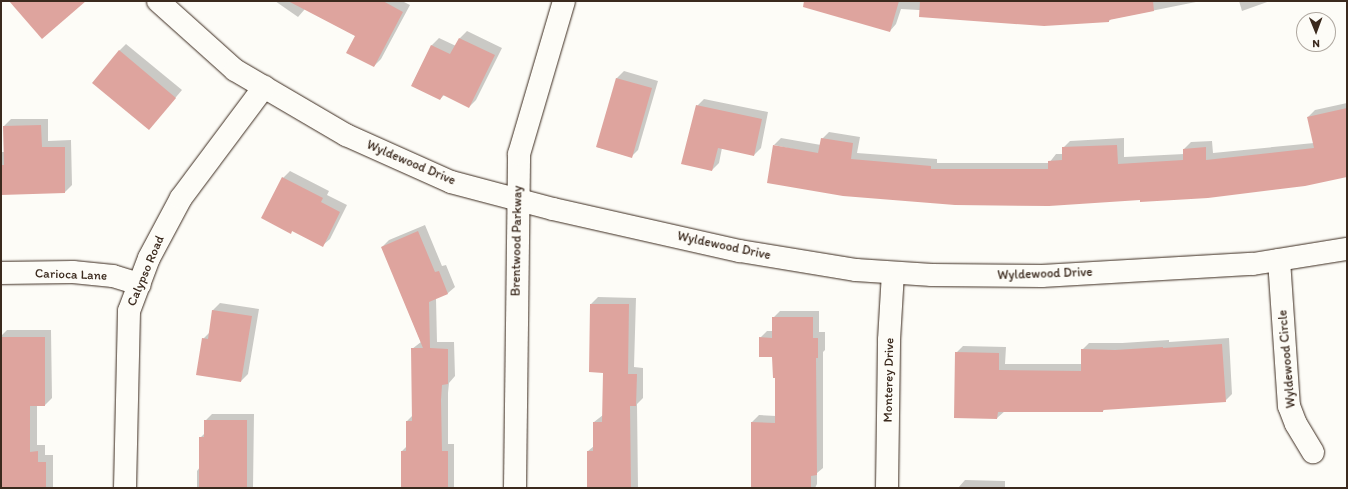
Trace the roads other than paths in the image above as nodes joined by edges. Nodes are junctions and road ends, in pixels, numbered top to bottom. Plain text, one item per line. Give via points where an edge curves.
1 (158, 1) edge
2 (564, 1) edge
3 (264, 87) junction
4 (519, 200) junction
5 (1347, 249) edge
6 (1279, 260) junction
7 (1, 273) edge
8 (893, 273) junction
9 (140, 284) junction
10 (1314, 452) dead end
11 (125, 488) edge
12 (515, 488) edge
13 (887, 488) edge

1 - 3 street, Wyldewood Drive via 235,70
2 - 4 street, Brentwood Parkway via 519,154
3 - 4 street, Wyldewood Drive via 346,135 423,170 451,182
3 - 9 street, Calypso Road via 181,198 149,258
4 - 8 street, Wyldewood Drive via 740,251 856,270
4 - 12 street, Brentwood Parkway
5 - 6 street, Wyldewood Drive
6 - 8 street, Wyldewood Drive via 1253,264 1042,276
6 - 10 street, Wyldewood Circle via 1289,406 1296,424
7 - 9 street, Carioca Lane via 73,272 113,276
8 - 13 street, Monterey Drive via 889,340
9 - 11 street, Calypso Road via 129,311

